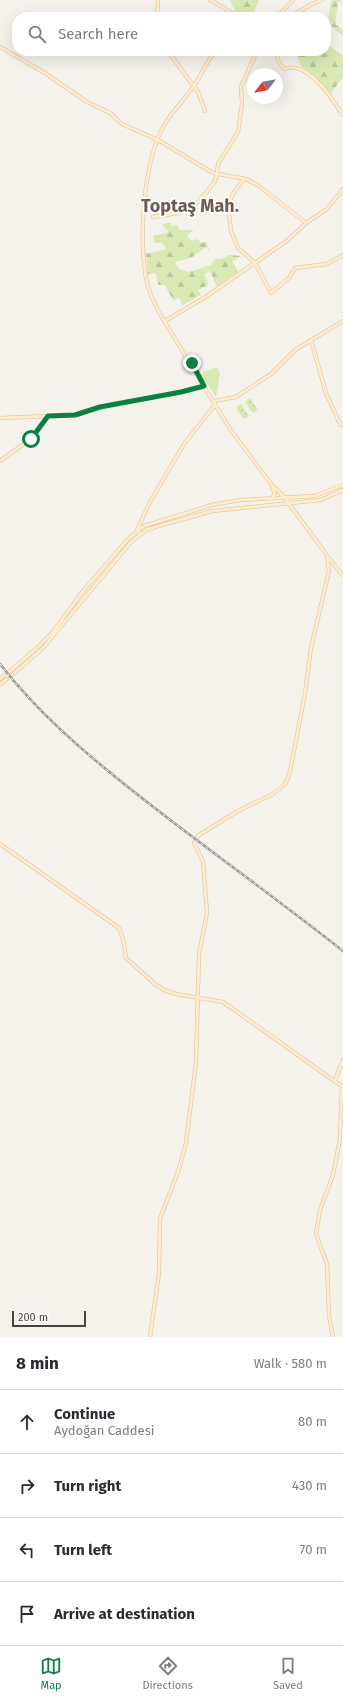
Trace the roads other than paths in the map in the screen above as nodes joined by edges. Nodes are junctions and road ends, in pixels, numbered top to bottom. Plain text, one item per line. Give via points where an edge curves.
1 (158, 0) edge
2 (210, 0) edge
3 (292, 0) edge
4 (322, 0) edge
5 (157, 12) edge
6 (230, 12) edge
7 (282, 12) edge
8 (298, 12) edge
9 (0, 47) edge
10 (12, 54) edge
11 (16, 56) edge
12 (172, 56) edge
13 (211, 56) edge
14 (255, 56) edge
15 (278, 56) edge
16 (194, 86) junction
17 (205, 111) dead end
18 (343, 115) edge
19 (158, 140) junction
20 (216, 173) junction
21 (244, 179) junction
22 (343, 189) edge
23 (153, 217) dead end
24 (306, 223) junction
25 (343, 255) edge
26 (255, 263) junction
27 (165, 321) junction
28 (343, 321) edge
29 (311, 340) junction
30 (204, 386) junction
31 (214, 401) junction
32 (48, 416) junction
33 (0, 418) edge
34 (343, 425) edge
35 (0, 461) edge
36 (272, 485) junction
37 (343, 485) edge
38 (343, 490) edge
39 (284, 497) junction
40 (272, 498) junction
41 (288, 502) junction
42 (137, 530) junction
43 (140, 534) junction
44 (327, 556) junction
45 (343, 576) edge
46 (9, 672) dead end
47 (4, 675) dead end
48 (12, 675) dead end
49 (0, 679) edge
50 (7, 679) dead end
51 (0, 684) edge
52 (0, 844) edge
53 (198, 998) junction
54 (343, 1060) edge
55 (334, 1080) junction
56 (343, 1087) edge
57 (150, 1337) edge
58 (333, 1337) edge

1 - 5 street
2 - 6 street
3 - 7 street
4 - 8 street
9 - 10 street
11 - 19 street via 87,102 110,113 122,124
12 - 16 street
13 - 16 street
14 - 20 street via 241,87 242,104 238,132 223,154
15 - 18 street via 281,67 296,67 303,71 331,96
16 - 17 street
16 - 19 street via 167,120
19 - 20 street
19 - 27 street via 147,184 143,243 146,279 152,299
20 - 21 street
20 - 23 street via 214,183 198,202 179,213
21 - 24 street via 259,186
21 - 26 street via 228,206 229,220 238,248
22 - 24 street via 327,209
24 - 26 street via 288,240
25 - 26 street via 327,264 294,268 289,278 271,293
26 - 27 street
27 - 30 street
28 - 29 street
29 - 31 street via 295,350 271,374 238,396
29 - 34 street via 332,407 340,424
30 - 31 street
30 - 32 street via 100,407 75,415
31 - 36 street via 230,429
31 - 42 street via 214,406 184,444 150,502
32 - 33 street
32 - 35 street via 31,439
36 - 39 street
36 - 40 street via 275,494
37 - 39 street via 315,496
38 - 41 street via 321,500
39 - 40 street
39 - 41 street
40 - 42 street via 212,505
41 - 43 street via 212,511 148,529
41 - 44 street
42 - 43 street
42 - 46 street via 83,591 52,632
43 - 48 street via 43,648
44 - 45 street
44 - 53 street via 329,571 311,648 305,693 287,781 273,794 238,811 199,835 194,843 203,861 207,913 199,954
47 - 49 street
50 - 51 street
52 - 53 street via 119,928 126,958 155,984 176,994
53 - 55 street via 223,1002 232,1007
53 - 57 street via 194,1093 179,1169 160,1220 160,1255
54 - 55 street
55 - 56 street
56 - 58 street via 340,1139 333,1175 320,1210 316,1234 327,1264 329,1315

